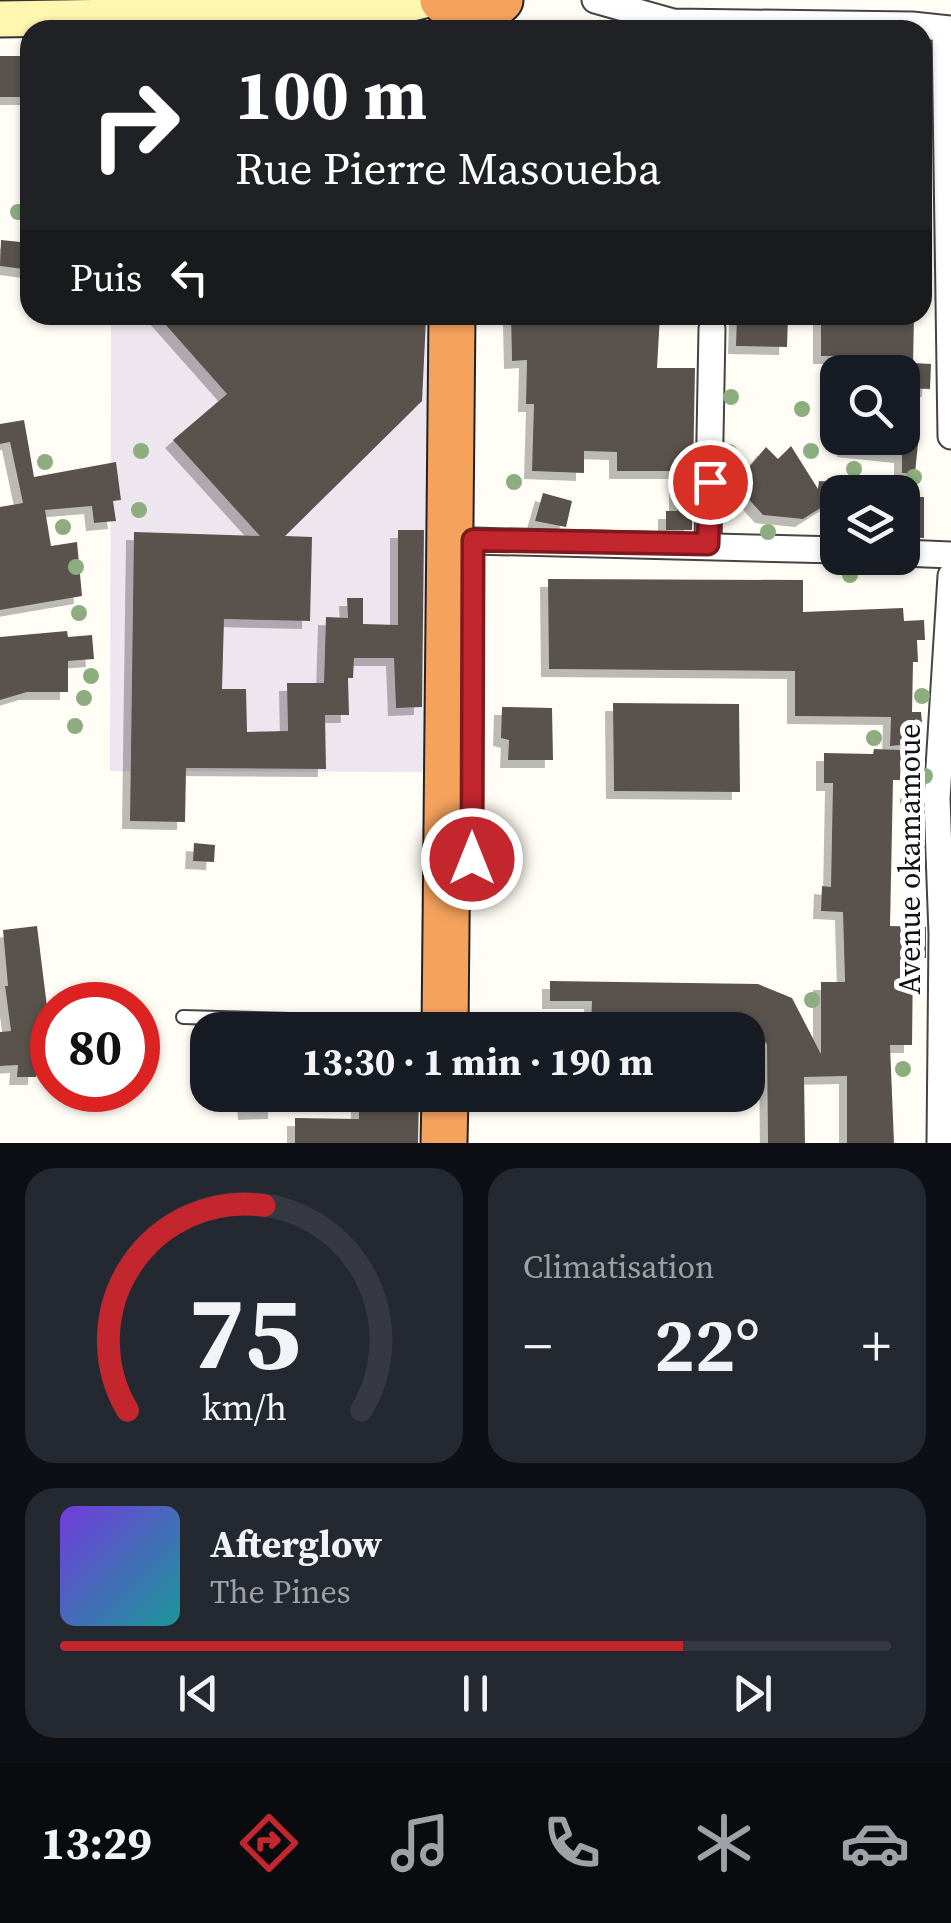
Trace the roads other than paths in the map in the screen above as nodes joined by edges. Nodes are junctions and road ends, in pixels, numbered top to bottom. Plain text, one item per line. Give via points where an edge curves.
1 (50, 0) edge
2 (91, 0) edge
3 (246, 0) edge
4 (595, 0) edge
5 (463, 11) edge
6 (673, 11) edge
7 (912, 12) edge
8 (0, 18) edge
9 (948, 29) edge
10 (452, 325) edge
11 (472, 325) edge
12 (712, 329) dead end
13 (951, 436) edge
14 (473, 540) junction
15 (708, 544) junction
16 (820, 549) edge
17 (920, 554) edge
18 (951, 555) edge
19 (951, 576) edge
20 (944, 799) edge
21 (454, 1012) edge
22 (455, 1012) edge
23 (183, 1017) dead end
24 (190, 1017) edge
25 (445, 1112) edge
26 (470, 1112) edge
27 (444, 1143) edge
28 (470, 1143) edge
29 (940, 1143) edge

1 - 2 street
2 - 3 street
4 - 6 street
5 - 8 street
6 - 7 street
9 - 13 street
10 - 21 highway
11 - 14 highway
12 - 15 street
14 - 15 street
14 - 22 highway
15 - 16 street
17 - 18 street
19 - 20 street, Avenue okamamoue
20 - 29 street, Avenue okamamoue
23 - 24 lane
25 - 27 highway
26 - 28 highway

